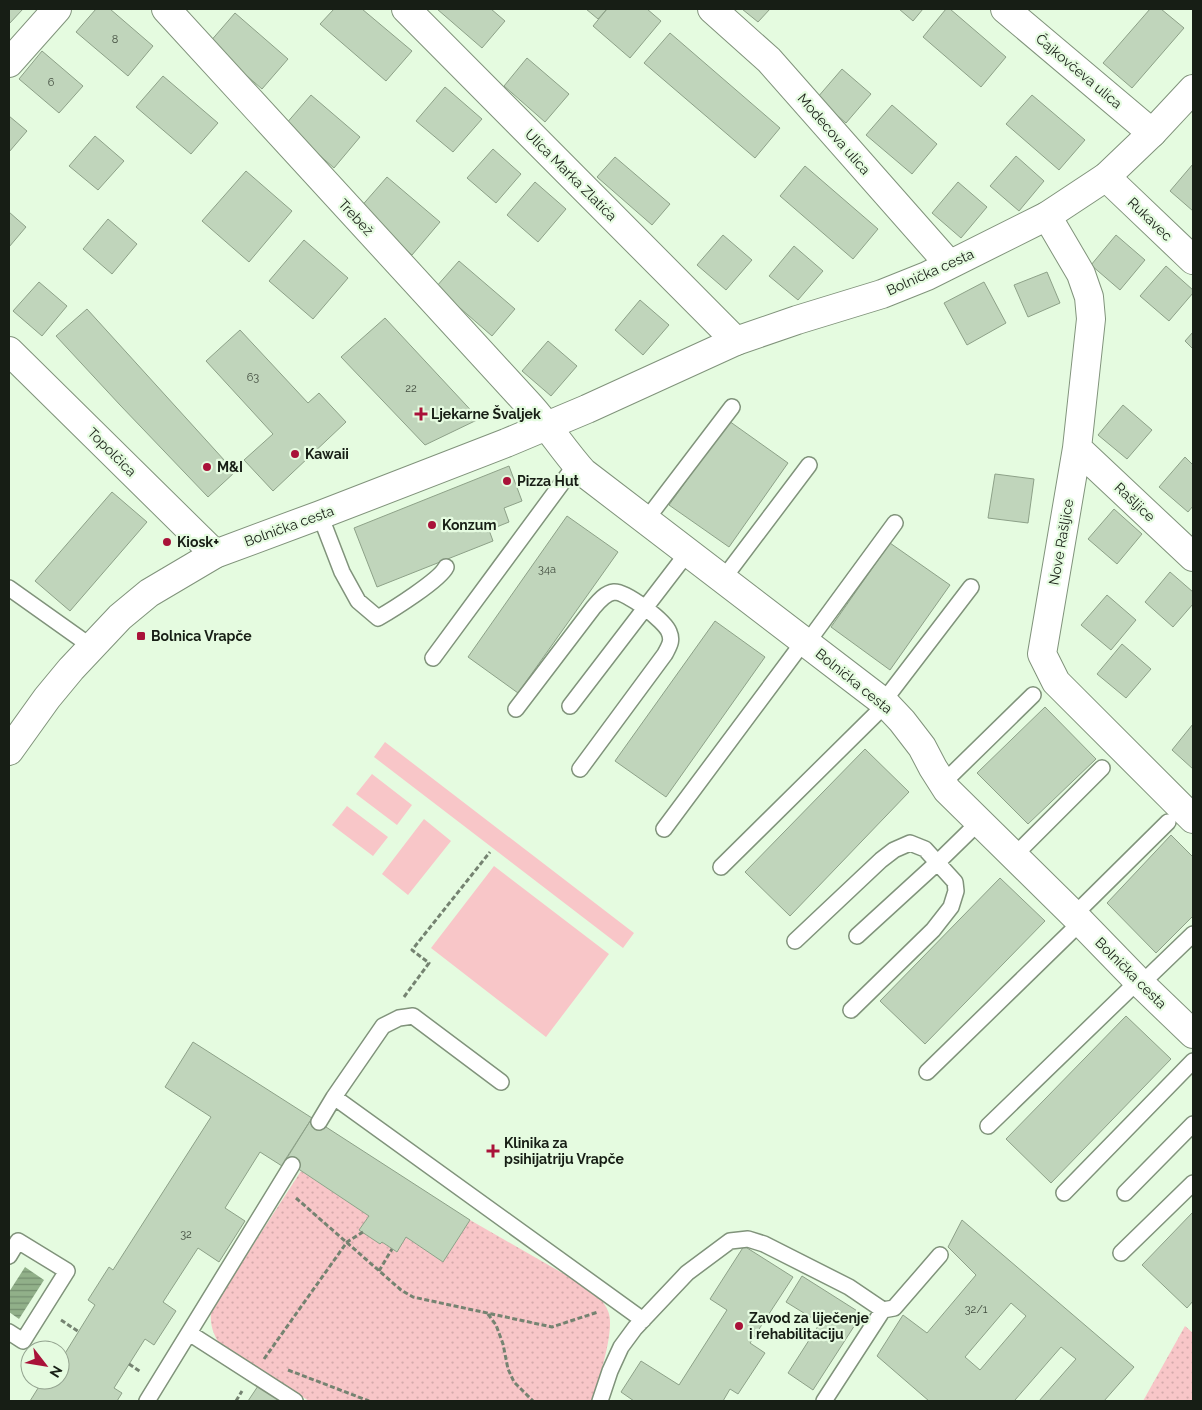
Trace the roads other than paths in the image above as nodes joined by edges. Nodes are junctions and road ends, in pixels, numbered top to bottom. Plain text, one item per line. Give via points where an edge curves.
1 (57, 9) edge
2 (166, 9) edge
3 (406, 9) edge
4 (712, 9) edge
5 (1005, 9) edge
6 (9, 63) edge
7 (1193, 89) edge
8 (1152, 133) junction
9 (1106, 177) junction
10 (1047, 216) junction
11 (1193, 260) edge
12 (949, 264) junction
13 (736, 342) junction
14 (9, 351) edge
15 (732, 407) dead end
16 (547, 425) junction
17 (1078, 448) junction
18 (576, 464) junction
19 (809, 465) dead end
20 (320, 515) junction
21 (646, 520) junction
22 (895, 523) dead end
23 (688, 552) junction
24 (215, 554) junction
25 (1193, 557) edge
26 (446, 567) dead end
27 (723, 579) junction
28 (971, 586) dead end
29 (9, 588) edge
30 (644, 608) junction
31 (805, 642) junction
32 (92, 647) junction
33 (433, 658) dead end
34 (1033, 695) dead end
35 (884, 703) junction
36 (570, 706) dead end
37 (516, 710) dead end
38 (9, 750) edge
39 (1102, 768) dead end
40 (580, 769) dead end
41 (943, 784) junction
42 (1181, 820) edge
43 (979, 822) junction
44 (664, 829) dead end
45 (1014, 856) junction
46 (938, 862) junction
47 (721, 867) dead end
48 (1077, 919) junction
49 (1193, 934) edge
50 (857, 936) dead end
51 (795, 940) dead end
52 (1140, 982) junction
53 (851, 1010) dead end
54 (1193, 1034) edge
55 (1193, 1061) edge
56 (927, 1072) dead end
57 (501, 1082) dead end
58 (334, 1097) junction
59 (319, 1122) dead end
60 (1193, 1124) edge
61 (988, 1126) dead end
62 (292, 1165) dead end
63 (1193, 1183) edge
64 (1064, 1193) dead end
65 (1125, 1193) dead end
66 (1121, 1253) dead end
67 (940, 1255) dead end
68 (9, 1256) edge
69 (883, 1310) junction
70 (643, 1320) junction
71 (9, 1332) edge
72 (189, 1333) junction
73 (147, 1401) edge
74 (295, 1401) edge
75 (600, 1401) edge
76 (824, 1401) edge

1 - 6 street
2 - 16 street, Trebež
3 - 13 street, Ulica Marka Zlatića
4 - 12 street, Modecova ulica via 769,60
5 - 8 street, Čajkovčeva ulica
7 - 8 street, Bolnička cesta
8 - 9 street, Bolnička cesta
9 - 10 street, Bolnička cesta
9 - 11 street, Rukavec
10 - 12 street, Bolnička cesta
10 - 17 street, Nove Rašljice via 1081,274 1089,297 1090,319
12 - 13 street, Bolnička cesta via 882,294
13 - 16 street, Bolnička cesta
14 - 24 street, Topolčica
15 - 21 lane
16 - 18 street, Bolnička cesta
16 - 20 street, Bolnička cesta
17 - 25 street, Rašljice
17 - 42 street, Nove Rašljice via 1042,654 1056,682
18 - 21 street, Bolnička cesta
18 - 33 lane
19 - 27 lane
20 - 24 street, Bolnička cesta
20 - 26 lane via 342,572 358,602 378,618 431,582
21 - 23 street, Bolnička cesta
22 - 31 lane
23 - 27 street, Bolnička cesta
23 - 30 lane
24 - 32 street, Bolnička cesta via 149,592
27 - 31 street, Bolnička cesta
28 - 35 lane
29 - 32 lane
30 - 36 lane
30 - 37 lane via 624,594 614,592 604,596
30 - 40 lane via 664,623 670,632 671,642
31 - 35 street, Bolnička cesta
31 - 44 lane
32 - 38 street, Bolnička cesta via 47,698
34 - 41 lane
35 - 41 street, Bolnička cesta via 902,720 922,747
35 - 47 lane
39 - 45 lane
41 - 43 street, Bolnička cesta
42 - 48 lane
43 - 45 street, Bolnička cesta
43 - 46 lane
45 - 48 street, Bolnička cesta
46 - 50 lane
46 - 51 lane via 925,849 910,843 894,850
46 - 53 lane via 955,882 951,907 933,930
48 - 52 street, Bolnička cesta
48 - 56 lane
49 - 52 lane
52 - 54 street, Bolnička cesta
52 - 61 lane
55 - 64 lane
57 - 58 lane via 413,1016 399,1018 384,1026
58 - 59 lane
58 - 70 lane
60 - 65 lane
62 - 72 lane
63 - 66 lane
67 - 69 lane via 894,1308
68 - 71 lane via 18,1241 67,1271 23,1341
69 - 70 lane via 848,1287 748,1239 730,1241 687,1273
69 - 76 lane
70 - 75 lane via 622,1347
72 - 73 lane
72 - 74 lane

